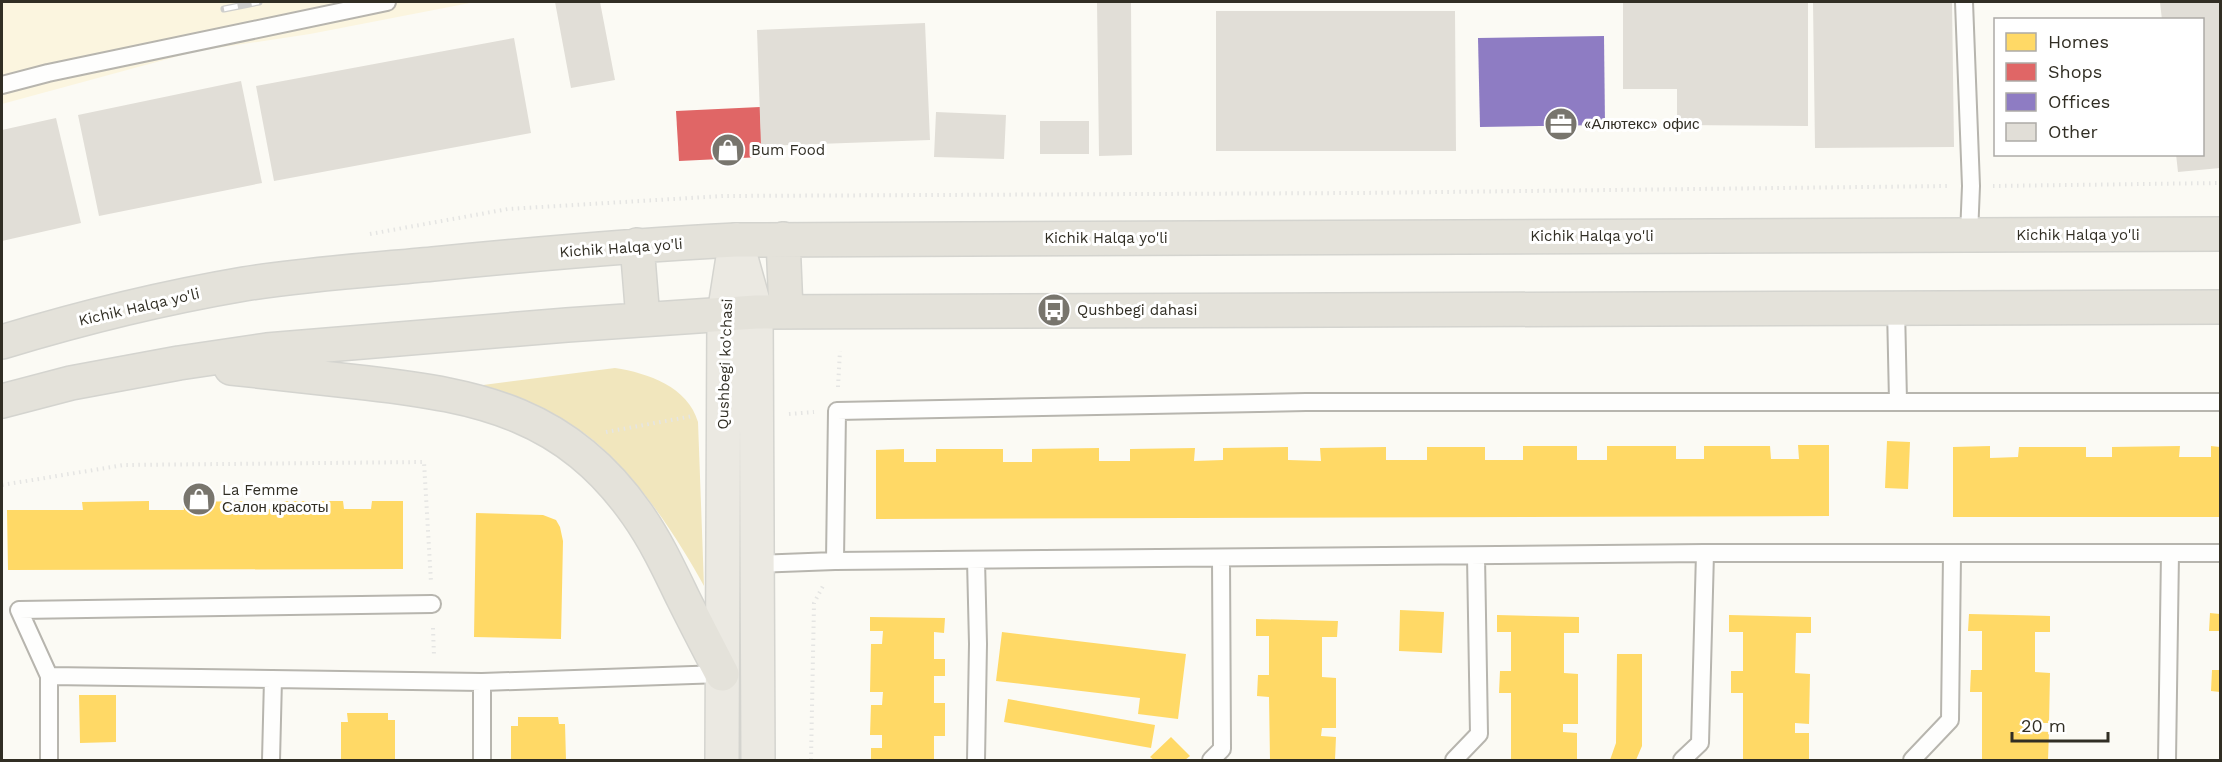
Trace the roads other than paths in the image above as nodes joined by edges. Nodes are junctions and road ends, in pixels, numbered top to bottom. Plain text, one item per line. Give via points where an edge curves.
1 (387, 2) edge
2 (1964, 2) edge
3 (2, 85) edge
4 (2220, 234) edge
5 (1969, 235) junction
6 (783, 239) junction
7 (736, 240) junction
8 (637, 245) junction
9 (2220, 307) edge
10 (1896, 308) junction
11 (771, 311) junction
12 (724, 314) junction
13 (643, 319) junction
14 (2, 342) edge
15 (179, 363) junction
16 (2, 401) edge
17 (1898, 401) junction
18 (2220, 402) edge
19 (1705, 553) junction
20 (2170, 553) junction
21 (2220, 553) edge
22 (1952, 555) junction
23 (1476, 556) junction
24 (1221, 558) junction
25 (976, 560) junction
26 (835, 561) junction
27 (757, 564) junction
28 (432, 604) road end
29 (723, 674) junction
30 (49, 676) junction
31 (273, 679) junction
32 (482, 682) junction
33 (49, 760) edge
34 (271, 760) edge
35 (482, 760) edge
36 (722, 760) edge
37 (758, 760) edge
38 (976, 760) edge
39 (1211, 760) edge
40 (1454, 760) edge
41 (1682, 760) edge
42 (1912, 760) edge
43 (2167, 760) edge

1 - 3 lane via 48,72
2 - 5 lane via 1971,186
4 - 5 highway, Kichik Halqa yo'li
5 - 6 highway, Kichik Halqa yo'li
6 - 7 highway, Kichik Halqa yo'li
6 - 11 highway
7 - 8 highway, Kichik Halqa yo'li
7 - 11 main road, Qushbegi ko'chasi
7 - 12 main road, Qushbegi ko'chasi
8 - 13 highway
8 - 14 highway, Kichik Halqa yo'li via 244,284 134,307
9 - 10 highway
10 - 11 highway
10 - 17 lane
11 - 12 highway
11 - 27 main road, Qushbegi ko'chasi
12 - 13 highway
12 - 29 main road, Qushbegi ko'chasi
13 - 15 highway via 267,350
15 - 16 highway via 71,383
15 - 29 highway via 447,394 491,404 544,428 609,479 637,513
17 - 18 lane
17 - 26 lane via 1306,402 837,411
19 - 22 lane
19 - 23 lane
19 - 41 lane via 1700,743
20 - 21 lane
20 - 22 lane
20 - 43 lane
22 - 42 lane via 1950,720
23 - 24 lane
23 - 40 lane via 1479,734
24 - 25 lane
24 - 39 lane via 1222,749
25 - 26 lane
25 - 38 lane
26 - 27 lane
27 - 37 main road, Qushbegi ko'chasi
28 - 30 lane via 19,610
29 - 32 lane
29 - 36 main road, Qushbegi ko'chasi
30 - 31 lane
30 - 33 lane
31 - 32 lane
31 - 34 lane
32 - 35 lane

